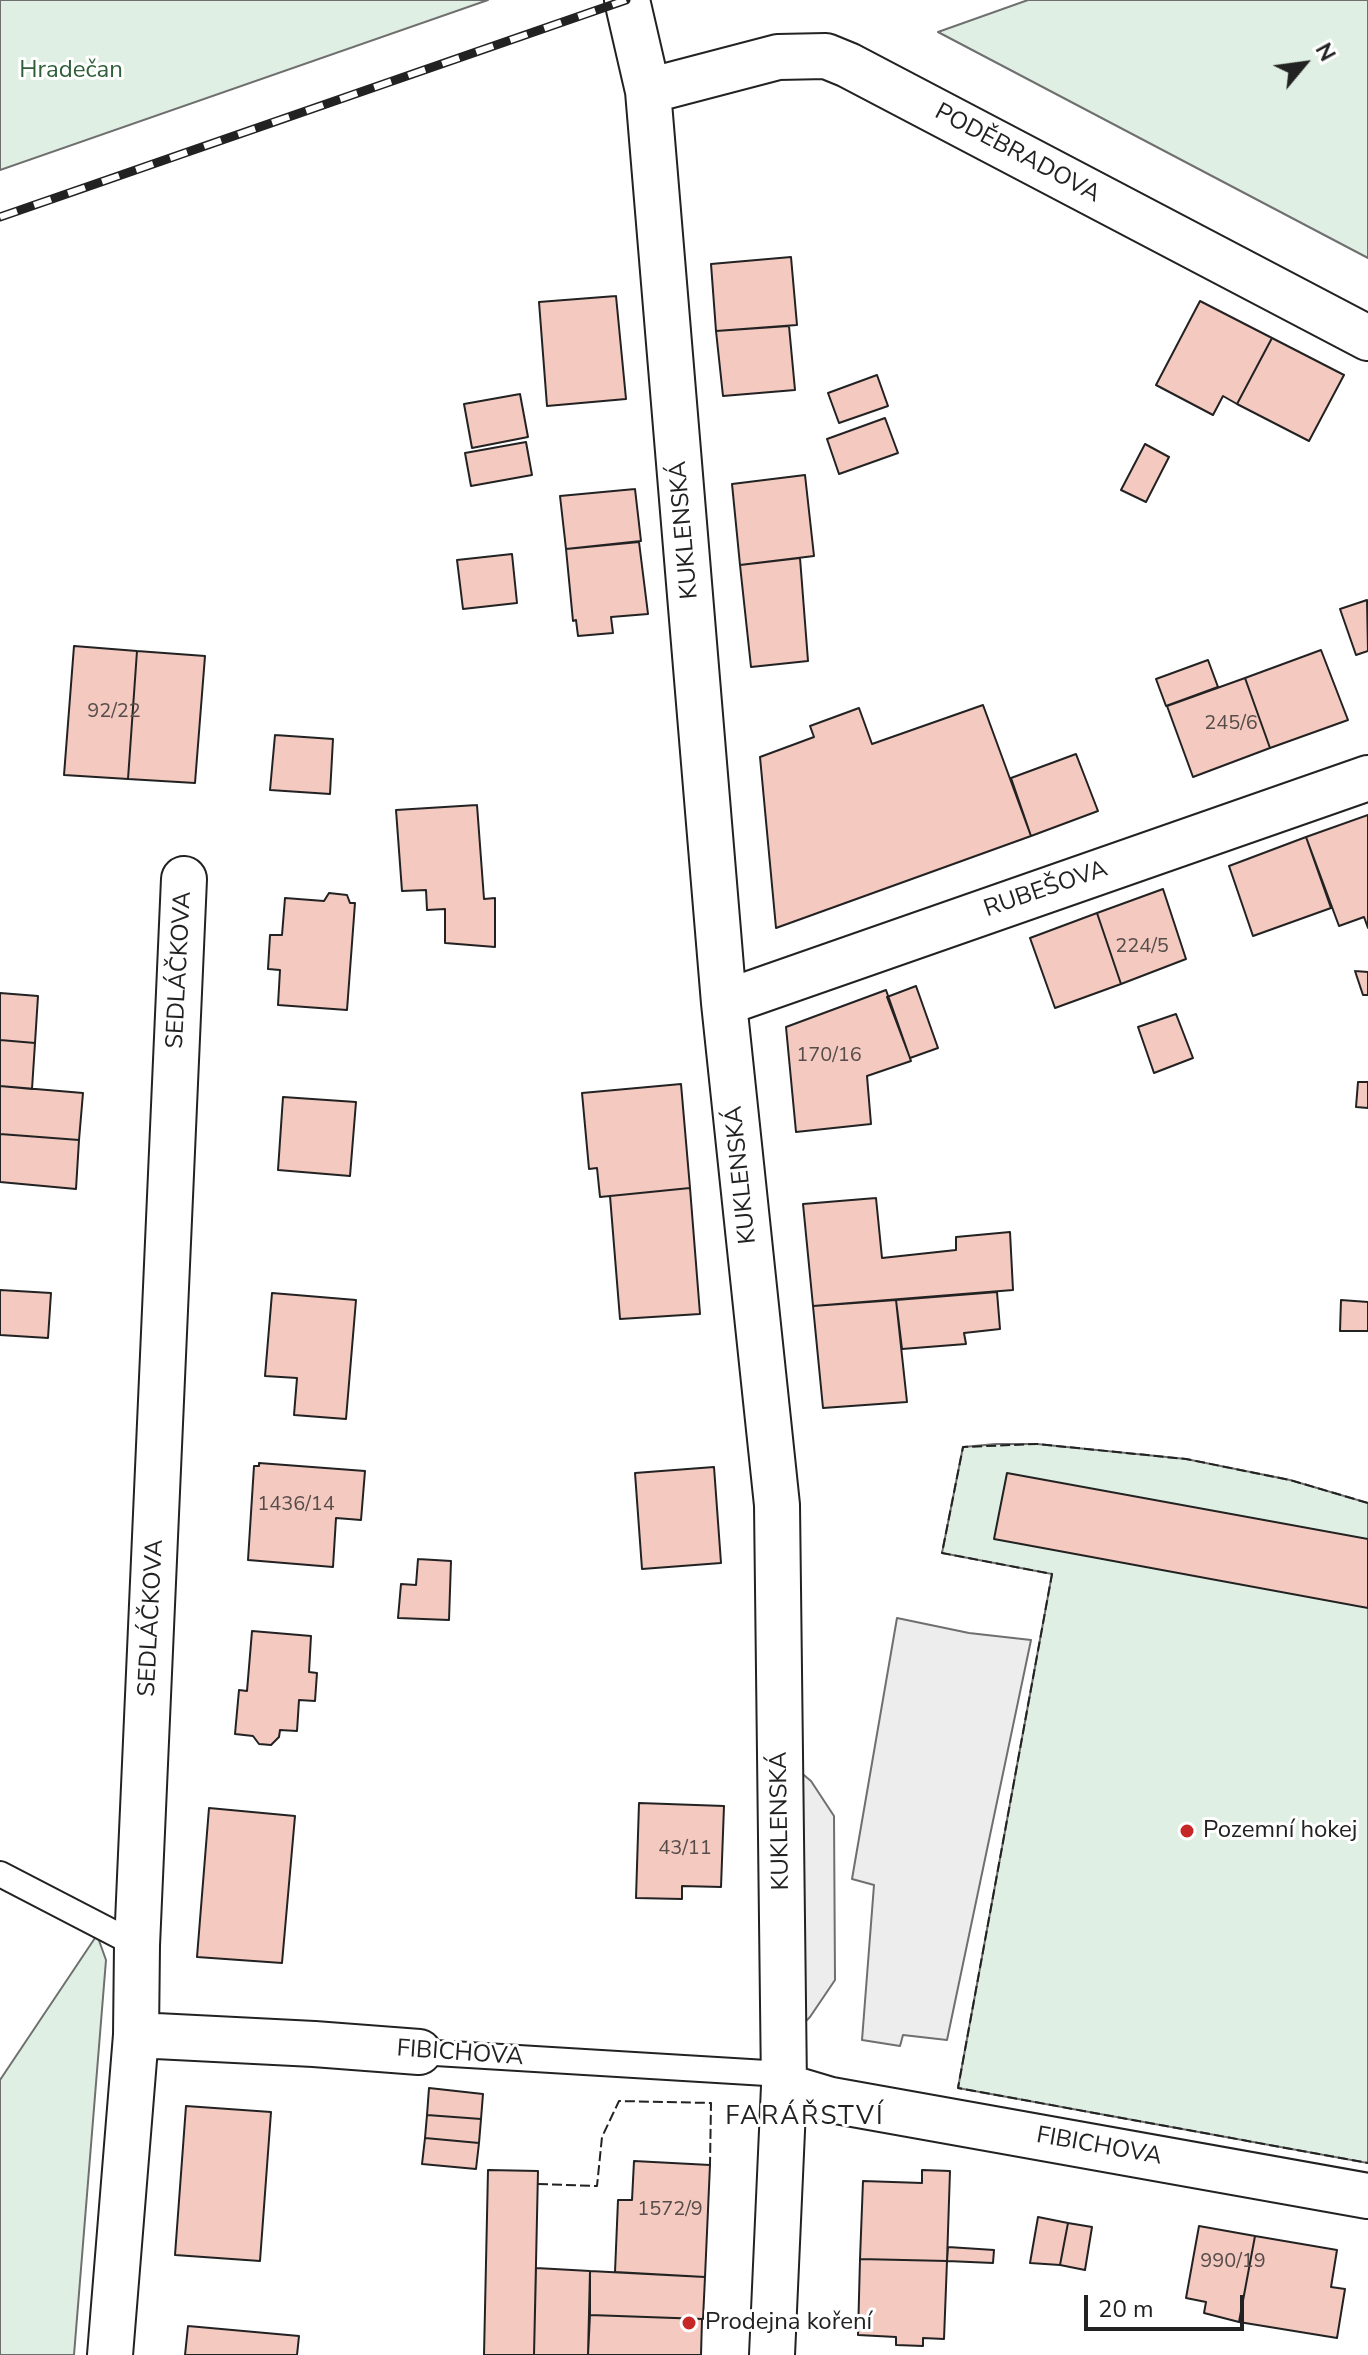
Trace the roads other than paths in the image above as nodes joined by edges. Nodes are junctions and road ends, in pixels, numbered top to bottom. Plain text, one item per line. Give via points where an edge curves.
1 (627, 0) edge
2 (648, 91) junction
3 (1368, 338) edge
4 (1368, 778) edge
5 (184, 879) dead end
6 (724, 1003) junction
7 (0, 1874) edge
8 (137, 1945) junction
9 (136, 2035) junction
10 (419, 2052) joint
11 (784, 2080) junction
12 (1368, 2196) edge
13 (110, 2355) edge
14 (772, 2355) edge

1 - 2 street, KUKLENSKÁ
2 - 3 street, PODĚBRADOVA via 778,57 826,56
2 - 6 street, KUKLENSKÁ
4 - 6 street, RUBEŠOVA
5 - 8 street, SEDLÁČKOVA
6 - 11 street, KUKLENSKÁ via 777,1505
7 - 8 lane
8 - 9 street, SEDLÁČKOVA
9 - 10 street, FIBICHOVA
9 - 13 street, SEDLÁČKOVA
10 - 11 lane, FIBICHOVA
11 - 12 street, FIBICHOVA via 831,2100
11 - 14 street, KUKLENSKÁ

